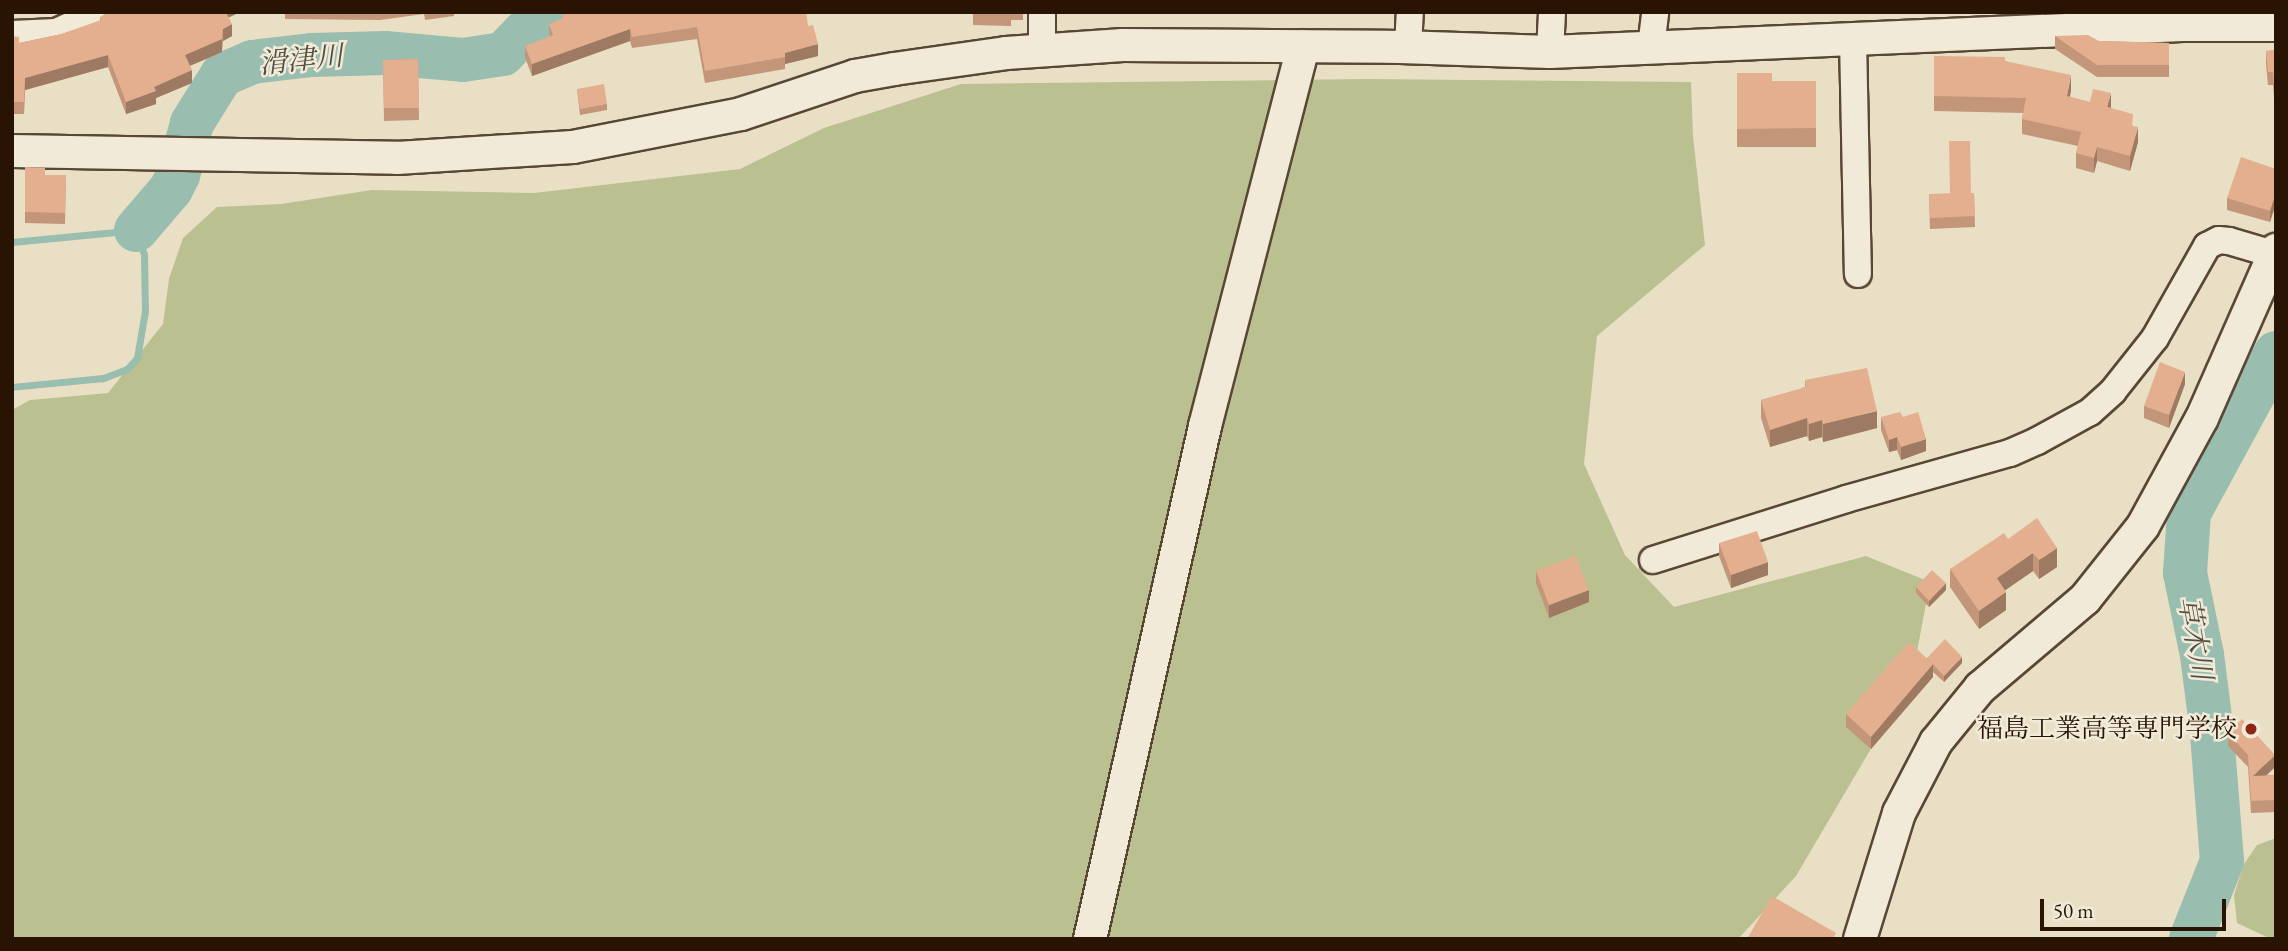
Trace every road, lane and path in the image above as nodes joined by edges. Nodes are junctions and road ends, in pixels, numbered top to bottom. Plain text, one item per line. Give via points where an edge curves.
1 (100, 12) edge
2 (1042, 12) edge
3 (1410, 12) edge
4 (1552, 12) edge
5 (1655, 12) edge
6 (2276, 25) edge
7 (12, 34) edge
8 (1853, 39) junction
9 (1303, 46) junction
10 (1409, 47) junction
11 (1651, 47) junction
12 (1042, 50) junction
13 (1550, 52) junction
14 (12, 151) edge
15 (2274, 252) edge
16 (1858, 274) dead end
17 (1653, 559) dead end
18 (1090, 939) edge
19 (1860, 939) edge

1 - 7 street via 56,32
2 - 12 street
3 - 10 street
4 - 13 street
5 - 11 street
6 - 8 street
8 - 11 street
8 - 16 street
9 - 10 street
9 - 12 street via 1123,45
9 - 18 street via 1205,426
10 - 13 street
11 - 13 street
12 - 14 street via 965,57 855,76 741,114 573,147 397,158
15 - 17 street via 2220,240 2207,246 2155,338 2113,391 2090,412 2037,441 2010,453
15 - 19 street via 2202,418 2143,526 2085,599 1980,688 1936,742 1899,813

